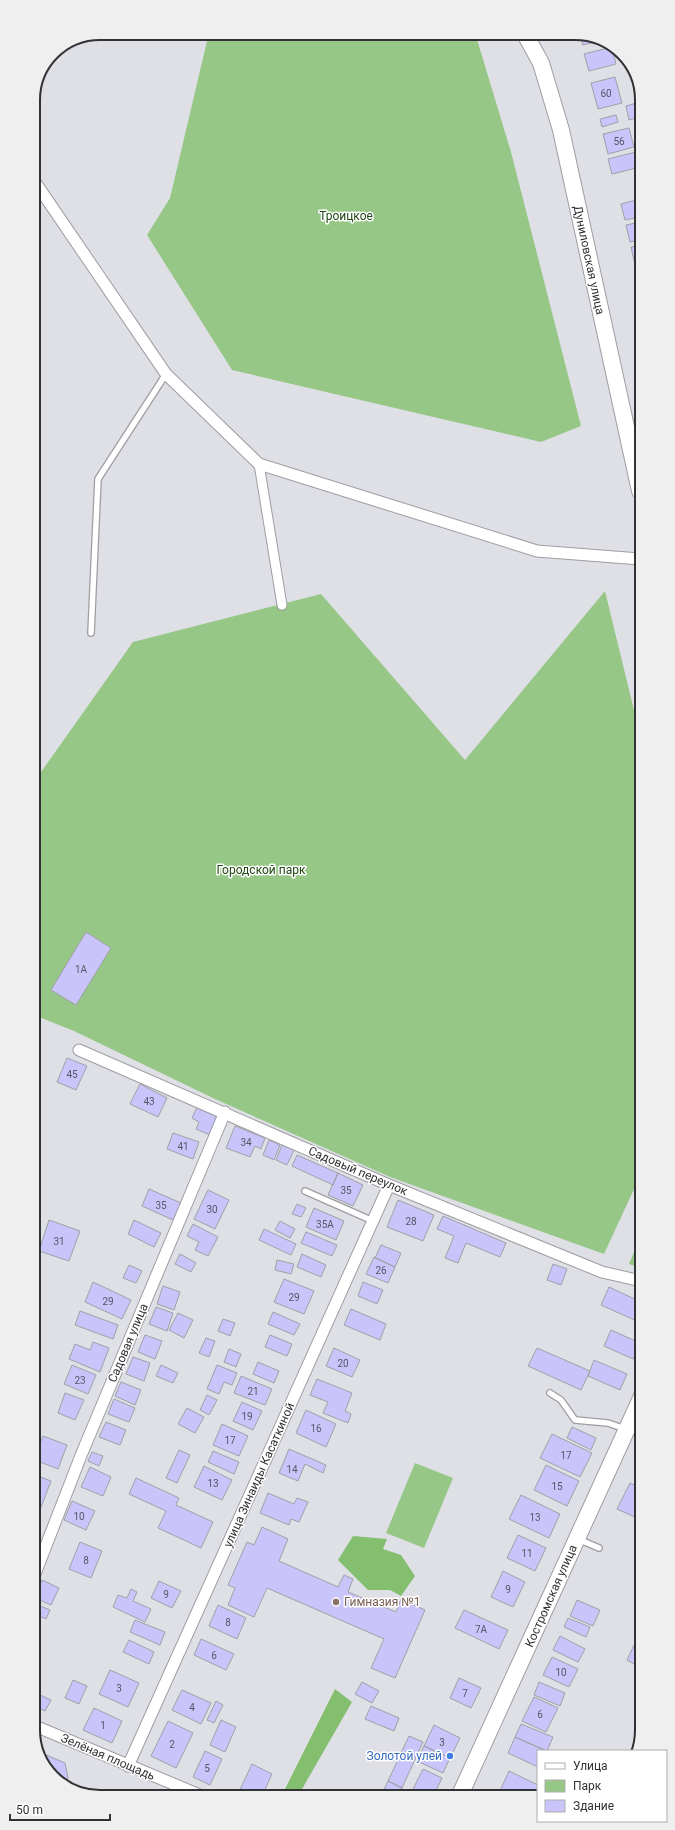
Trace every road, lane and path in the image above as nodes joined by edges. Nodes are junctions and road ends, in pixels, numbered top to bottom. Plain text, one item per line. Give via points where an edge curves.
1 (528, 40) edge
2 (40, 189) edge
3 (166, 374) junction
4 (259, 464) junction
5 (635, 468) edge
6 (635, 559) edge
7 (282, 605) dead end
8 (91, 633) dead end
9 (79, 1050) dead end
10 (224, 1112) junction
11 (389, 1185) junction
12 (305, 1191) dead end
13 (372, 1221) junction
14 (635, 1280) edge
15 (550, 1393) dead end
16 (635, 1411) edge
17 (626, 1430) junction
18 (576, 1538) junction
19 (599, 1548) dead end
20 (40, 1561) edge
21 (40, 1728) edge
22 (128, 1766) junction
23 (187, 1790) edge
24 (462, 1790) edge

1 - 5 main road, Дуниловская улица via 541,63 561,130
2 - 3 street
3 - 4 street
3 - 8 lane via 98,480
4 - 6 street via 537,551
4 - 7 street
9 - 10 street, Садовый переулок
10 - 11 street, Садовый переулок
10 - 20 street, Садовая улица via 82,1453
11 - 13 street, улица Зинаиды Касаткиной
11 - 14 street, Садовый переулок via 602,1272
12 - 13 lane
13 - 22 street, улица Зинаиды Касаткиной
15 - 17 lane via 560,1400 575,1420 608,1423
16 - 17 main road, Костромская улица
17 - 18 main road, Костромская улица
18 - 19 lane
18 - 24 main road, Костромская улица
21 - 22 street, Зелёная площадь
22 - 23 street, Зелёная площадь

